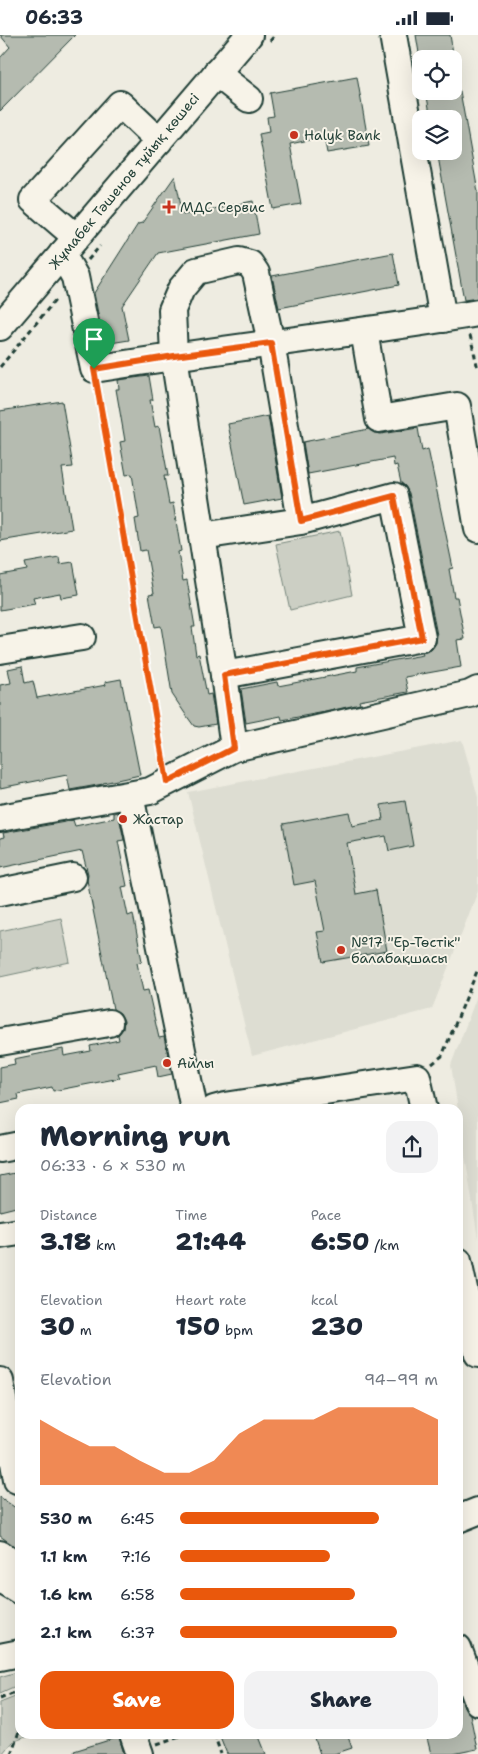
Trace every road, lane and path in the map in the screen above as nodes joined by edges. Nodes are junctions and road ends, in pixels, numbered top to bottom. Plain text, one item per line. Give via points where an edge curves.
1 (249, 35) edge
2 (393, 35) edge
3 (216, 73) junction
4 (249, 99) dead end
5 (159, 141) junction
6 (69, 245) junction
7 (462, 316) edge
8 (0, 327) edge
9 (364, 331) junction
10 (271, 343) junction
11 (174, 356) junction
12 (94, 369) junction
13 (478, 369) edge
14 (301, 521) junction
15 (478, 529) edge
16 (202, 536) junction
17 (82, 637) dead end
18 (0, 650) edge
19 (224, 675) junction
20 (478, 690) edge
21 (234, 748) junction
22 (167, 782) junction
23 (130, 795) junction
24 (0, 818) edge
25 (74, 877) dead end
26 (0, 891) edge
27 (478, 969) edge
28 (109, 1023) dead end
29 (0, 1043) edge
30 (418, 1077) junction
31 (325, 1100) edge
32 (193, 1104) edge
33 (274, 1104) edge
34 (423, 1104) edge
35 (15, 1146) edge
36 (0, 1149) edge
37 (15, 1233) edge
38 (0, 1235) edge
39 (463, 1284) edge
40 (478, 1354) edge
41 (15, 1379) edge
42 (0, 1381) edge
43 (15, 1468) edge
44 (478, 1511) edge
45 (463, 1517) edge
46 (0, 1554) edge
47 (15, 1565) edge
48 (0, 1579) edge
49 (15, 1588) edge
50 (15, 1654) edge
51 (0, 1657) edge
52 (463, 1678) edge
53 (15, 1693) edge
54 (0, 1698) edge
55 (478, 1702) edge
56 (16, 1739) edge
57 (165, 1739) edge
58 (216, 1739) edge
59 (137, 1746) edge
60 (10, 1754) edge
61 (221, 1754) edge

1 - 3 street, Жұмабек Тәшенов тұйық көшесі
2 - 7 street
3 - 4 street
3 - 5 street, Жұмабек Тәшенов тұйық көшесі
5 - 6 street, Жұмабек Тәшенов тұйық көшесі
5 - 6 street via 120,104 33,200
6 - 8 street, Жұмабек Тәшенов тұйық көшесі
6 - 12 street
7 - 9 street
7 - 13 path
9 - 10 street
9 - 15 street via 379,419 456,406
10 - 11 street
10 - 11 street via 256,273 250,263 239,261 196,271 181,289 172,310
10 - 14 street
11 - 12 street
11 - 16 street
12 - 22 path
14 - 16 street
14 - 19 street via 394,496 422,638
16 - 19 street
17 - 18 street
19 - 21 street
20 - 21 street
21 - 22 street
22 - 23 street via 150,791
23 - 24 street
23 - 32 street
25 - 26 street
27 - 30 path via 442,1056
28 - 29 street
30 - 31 street
30 - 34 street
31 - 33 street
35 - 36 street
37 - 38 street
39 - 40 street
41 - 42 street
42 - 43 street
44 - 45 street
46 - 47 street
48 - 49 street
50 - 51 street
52 - 55 street
53 - 54 path
56 - 60 path
57 - 59 path
58 - 61 path

